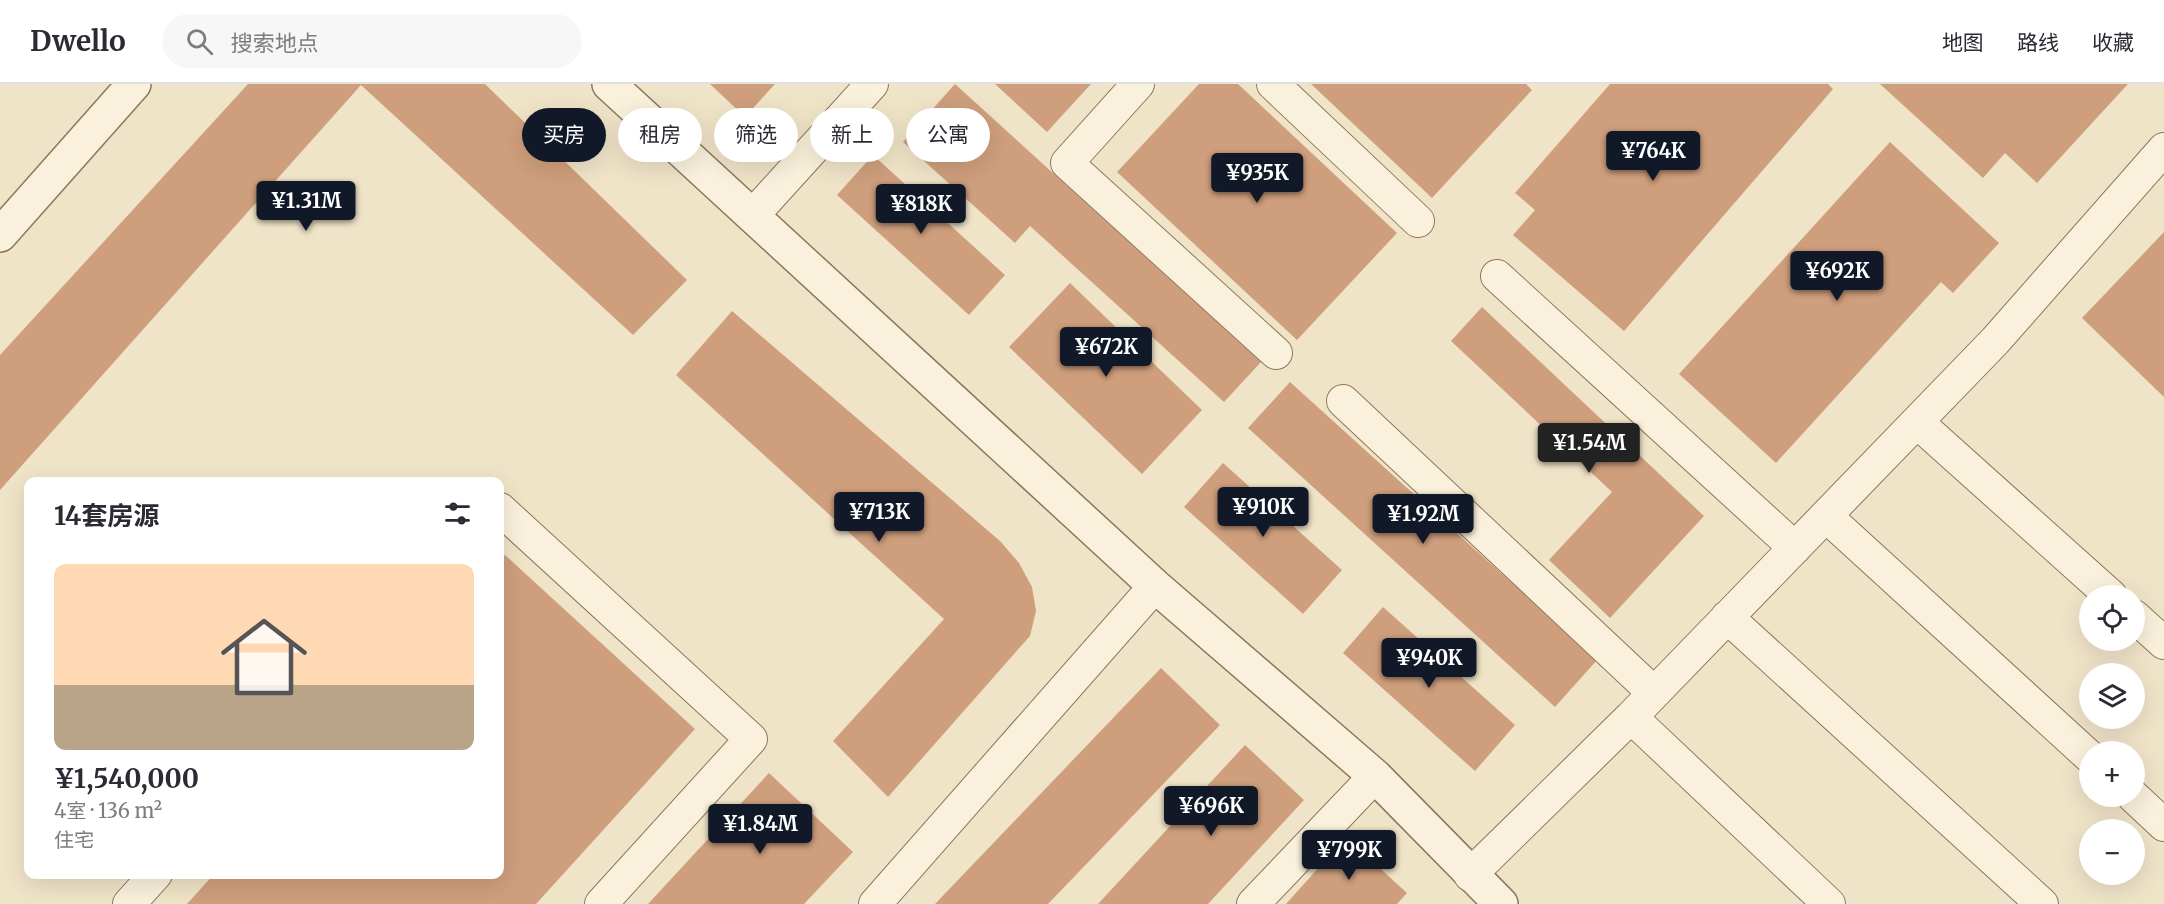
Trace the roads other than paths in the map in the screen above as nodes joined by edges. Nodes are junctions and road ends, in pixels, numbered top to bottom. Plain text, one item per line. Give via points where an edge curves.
1 (134, 84) edge
2 (609, 84) edge
3 (1138, 84) edge
4 (1273, 84) edge
5 (862, 87) edge
6 (2164, 149) edge
7 (753, 215) junction
8 (1418, 221) dead end
9 (0, 235) edge
10 (1497, 276) dead end
11 (1276, 353) dead end
12 (1343, 401) dead end
13 (1917, 422) junction
14 (504, 513) edge
15 (1826, 516) junction
16 (1795, 548) junction
17 (2099, 585) edge
18 (1155, 586) junction
19 (1727, 618) junction
20 (2145, 626) edge
21 (2164, 643) edge
22 (1654, 693) junction
23 (1631, 717) junction
24 (2079, 747) edge
25 (1376, 776) junction
26 (2145, 807) edge
27 (2164, 825) edge
28 (1470, 875) junction
29 (152, 879) edge
30 (129, 904) edge
31 (601, 904) edge
32 (875, 904) edge
33 (1253, 904) edge
34 (1501, 904) edge
35 (1829, 904) edge
36 (2042, 904) edge

1 - 9 street
2 - 7 street
3 - 11 street via 1067,162
4 - 8 street
5 - 7 street
6 - 13 street via 1995,341
7 - 18 street
10 - 16 street
12 - 22 street
13 - 15 street
13 - 17 street
14 - 31 street via 751,739
15 - 16 street
15 - 24 street
16 - 19 street
18 - 25 street
18 - 32 street
19 - 22 street
19 - 36 street
20 - 21 street
22 - 23 street
23 - 28 street
23 - 35 street
25 - 28 street
25 - 33 street
26 - 27 street
28 - 34 street
29 - 30 street

